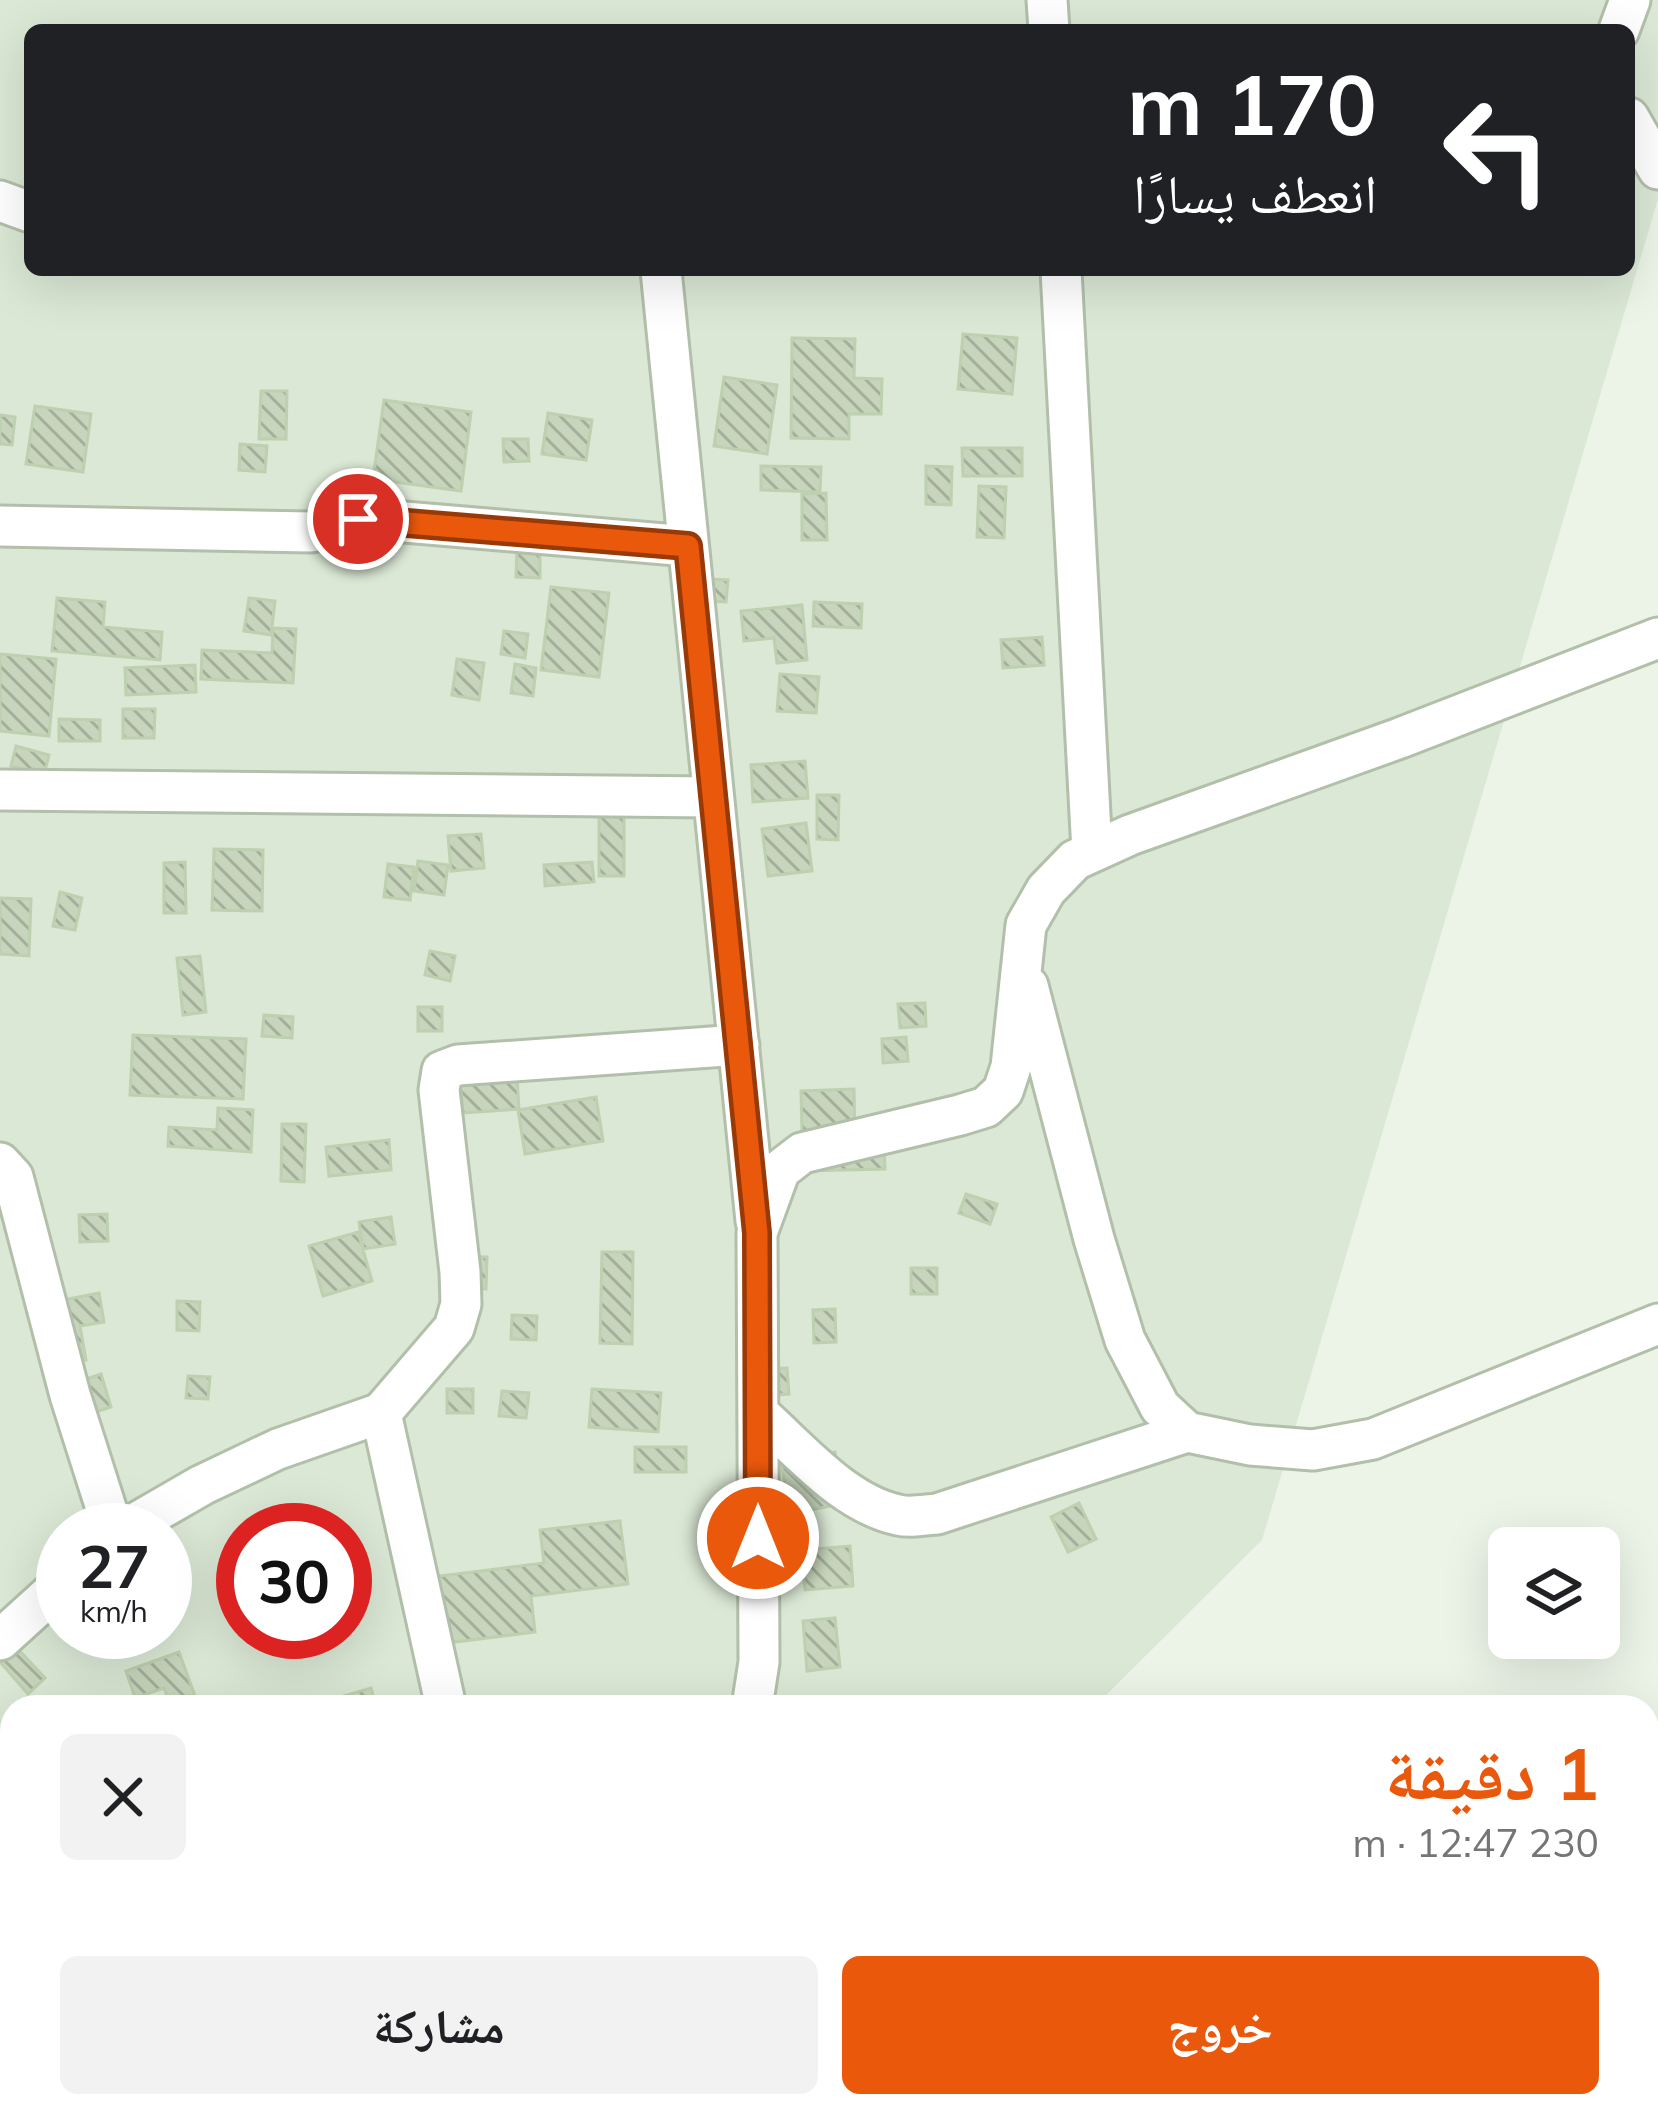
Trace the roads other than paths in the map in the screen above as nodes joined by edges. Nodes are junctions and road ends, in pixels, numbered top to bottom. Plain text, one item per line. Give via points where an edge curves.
1 (1635, 129) edge
2 (1658, 169) edge
3 (662, 276) edge
4 (1061, 276) edge
5 (0, 526) edge
6 (688, 546) junction
7 (1651, 649) edge
8 (0, 790) edge
9 (712, 797) junction
10 (1092, 852) junction
11 (1020, 957) junction
12 (739, 1045) junction
13 (0, 1163) edge
14 (757, 1233) junction
15 (1658, 1324) edge
16 (381, 1413) junction
17 (758, 1414) junction
18 (1187, 1432) junction
19 (105, 1503) edge
20 (171, 1503) edge
21 (36, 1607) edge
22 (0, 1640) edge
23 (443, 1695) edge
24 (754, 1695) edge

1 - 2 street
3 - 6 street
4 - 10 street
5 - 6 street via 311,532 369,520
6 - 9 street
7 - 10 street
8 - 9 street
9 - 12 street
10 - 11 street via 1046,890
11 - 14 street via 1003,1091 986,1107 802,1153 780,1171
11 - 18 street via 1126,1340 1160,1407
12 - 14 street
12 - 16 street via 442,1071 461,1304 454,1328
13 - 19 street via 13,1177
14 - 17 street
15 - 18 street via 1373,1439 1313,1450
16 - 20 street via 278,1449
16 - 23 street
17 - 18 street via 846,1490 903,1517 937,1514
17 - 24 street
21 - 22 street

